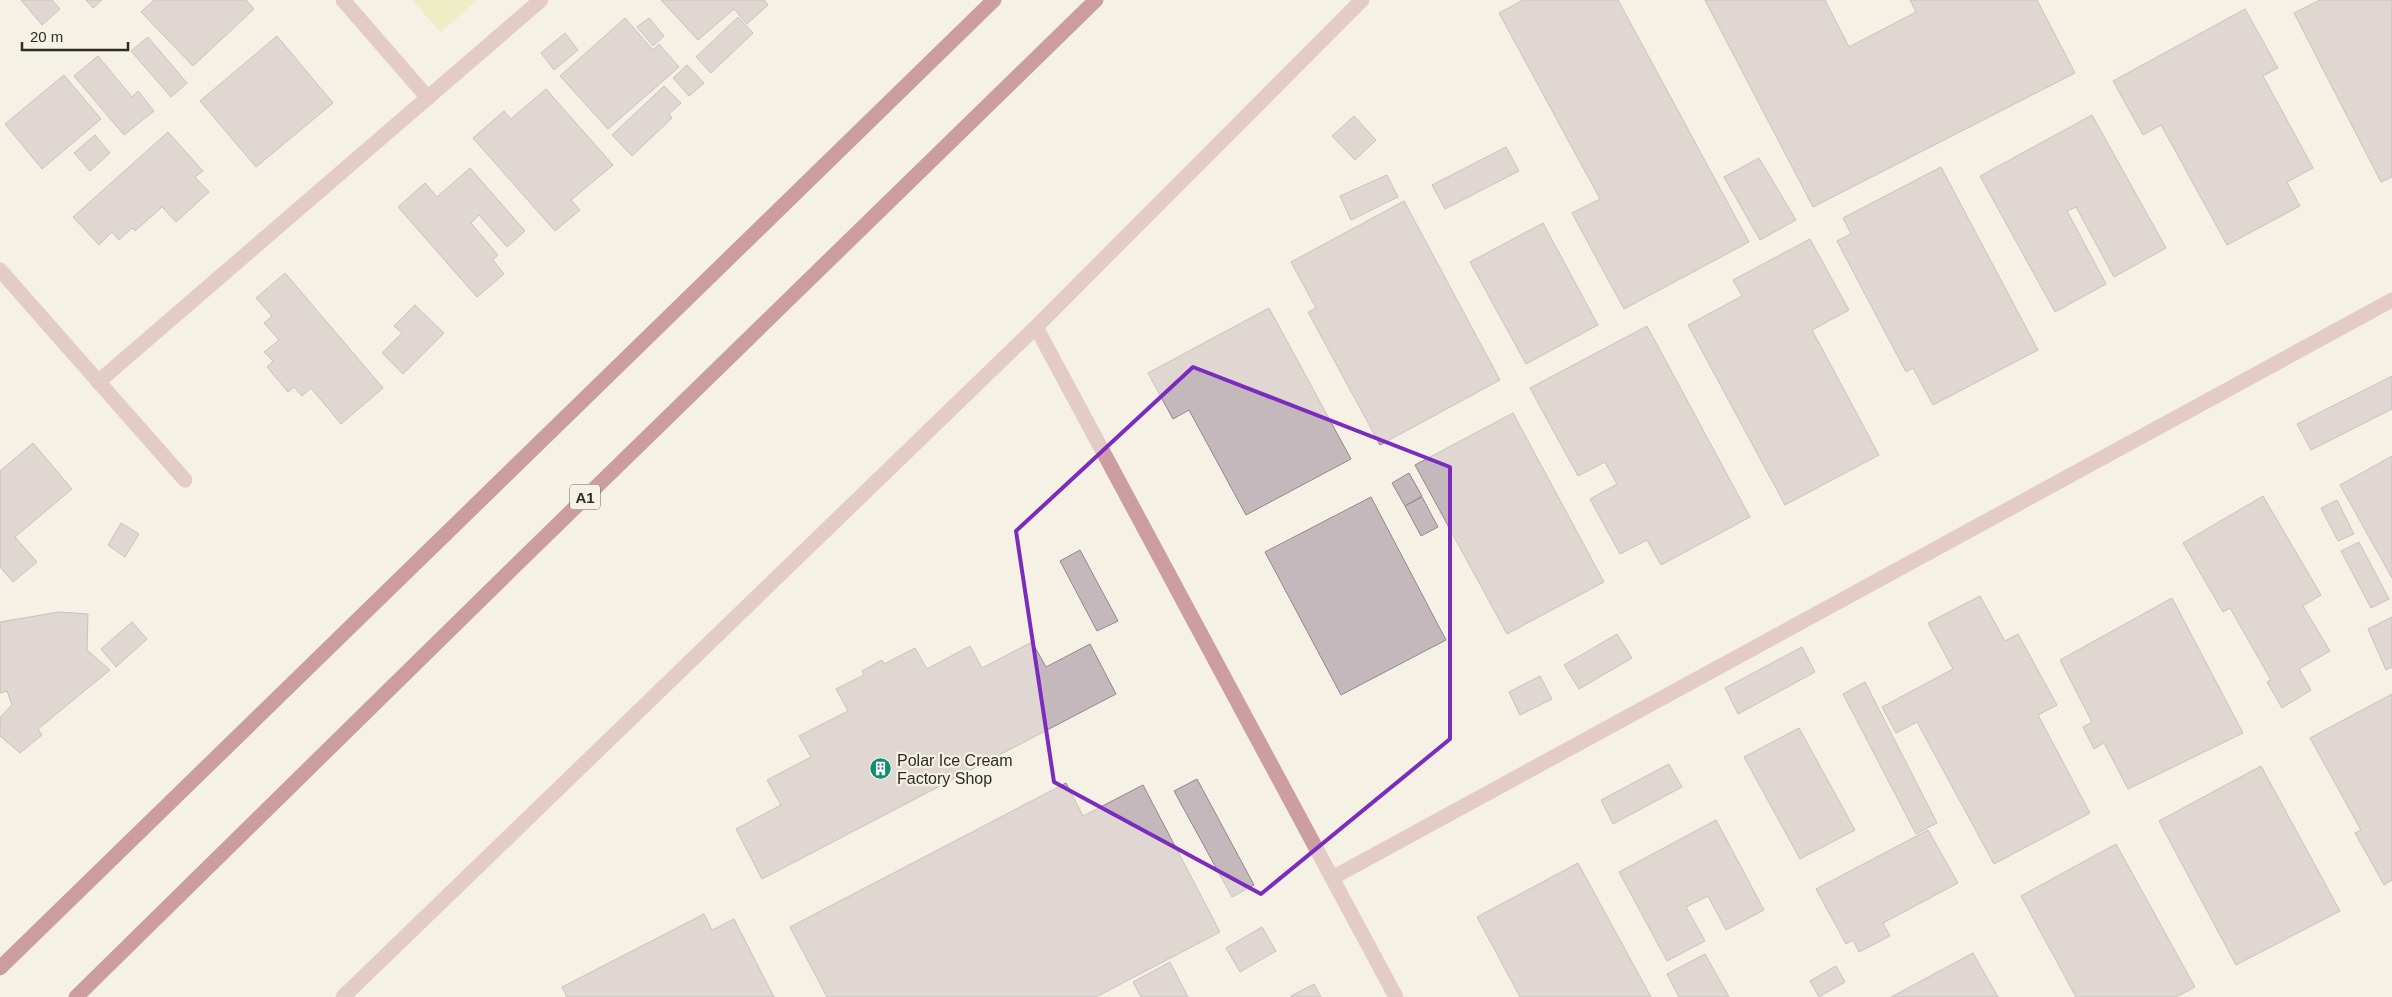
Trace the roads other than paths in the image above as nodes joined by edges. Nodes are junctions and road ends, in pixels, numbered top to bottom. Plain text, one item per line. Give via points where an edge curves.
1 (343, 0) edge
2 (541, 0) edge
3 (994, 0) edge
4 (1096, 0) edge
5 (1362, 0) edge
6 (428, 98) junction
7 (0, 270) edge
8 (2392, 300) edge
9 (1036, 328) junction
10 (98, 382) junction
11 (185, 480) dead end
12 (1332, 878) junction
13 (0, 968) edge
14 (76, 997) edge
15 (343, 997) edge
16 (1396, 997) edge

1 - 6 street
2 - 6 street
3 - 13 highway
4 - 14 highway, A1
5 - 9 street
6 - 10 street
7 - 10 street
8 - 12 street
9 - 12 street
9 - 15 street
10 - 11 street
12 - 16 street

